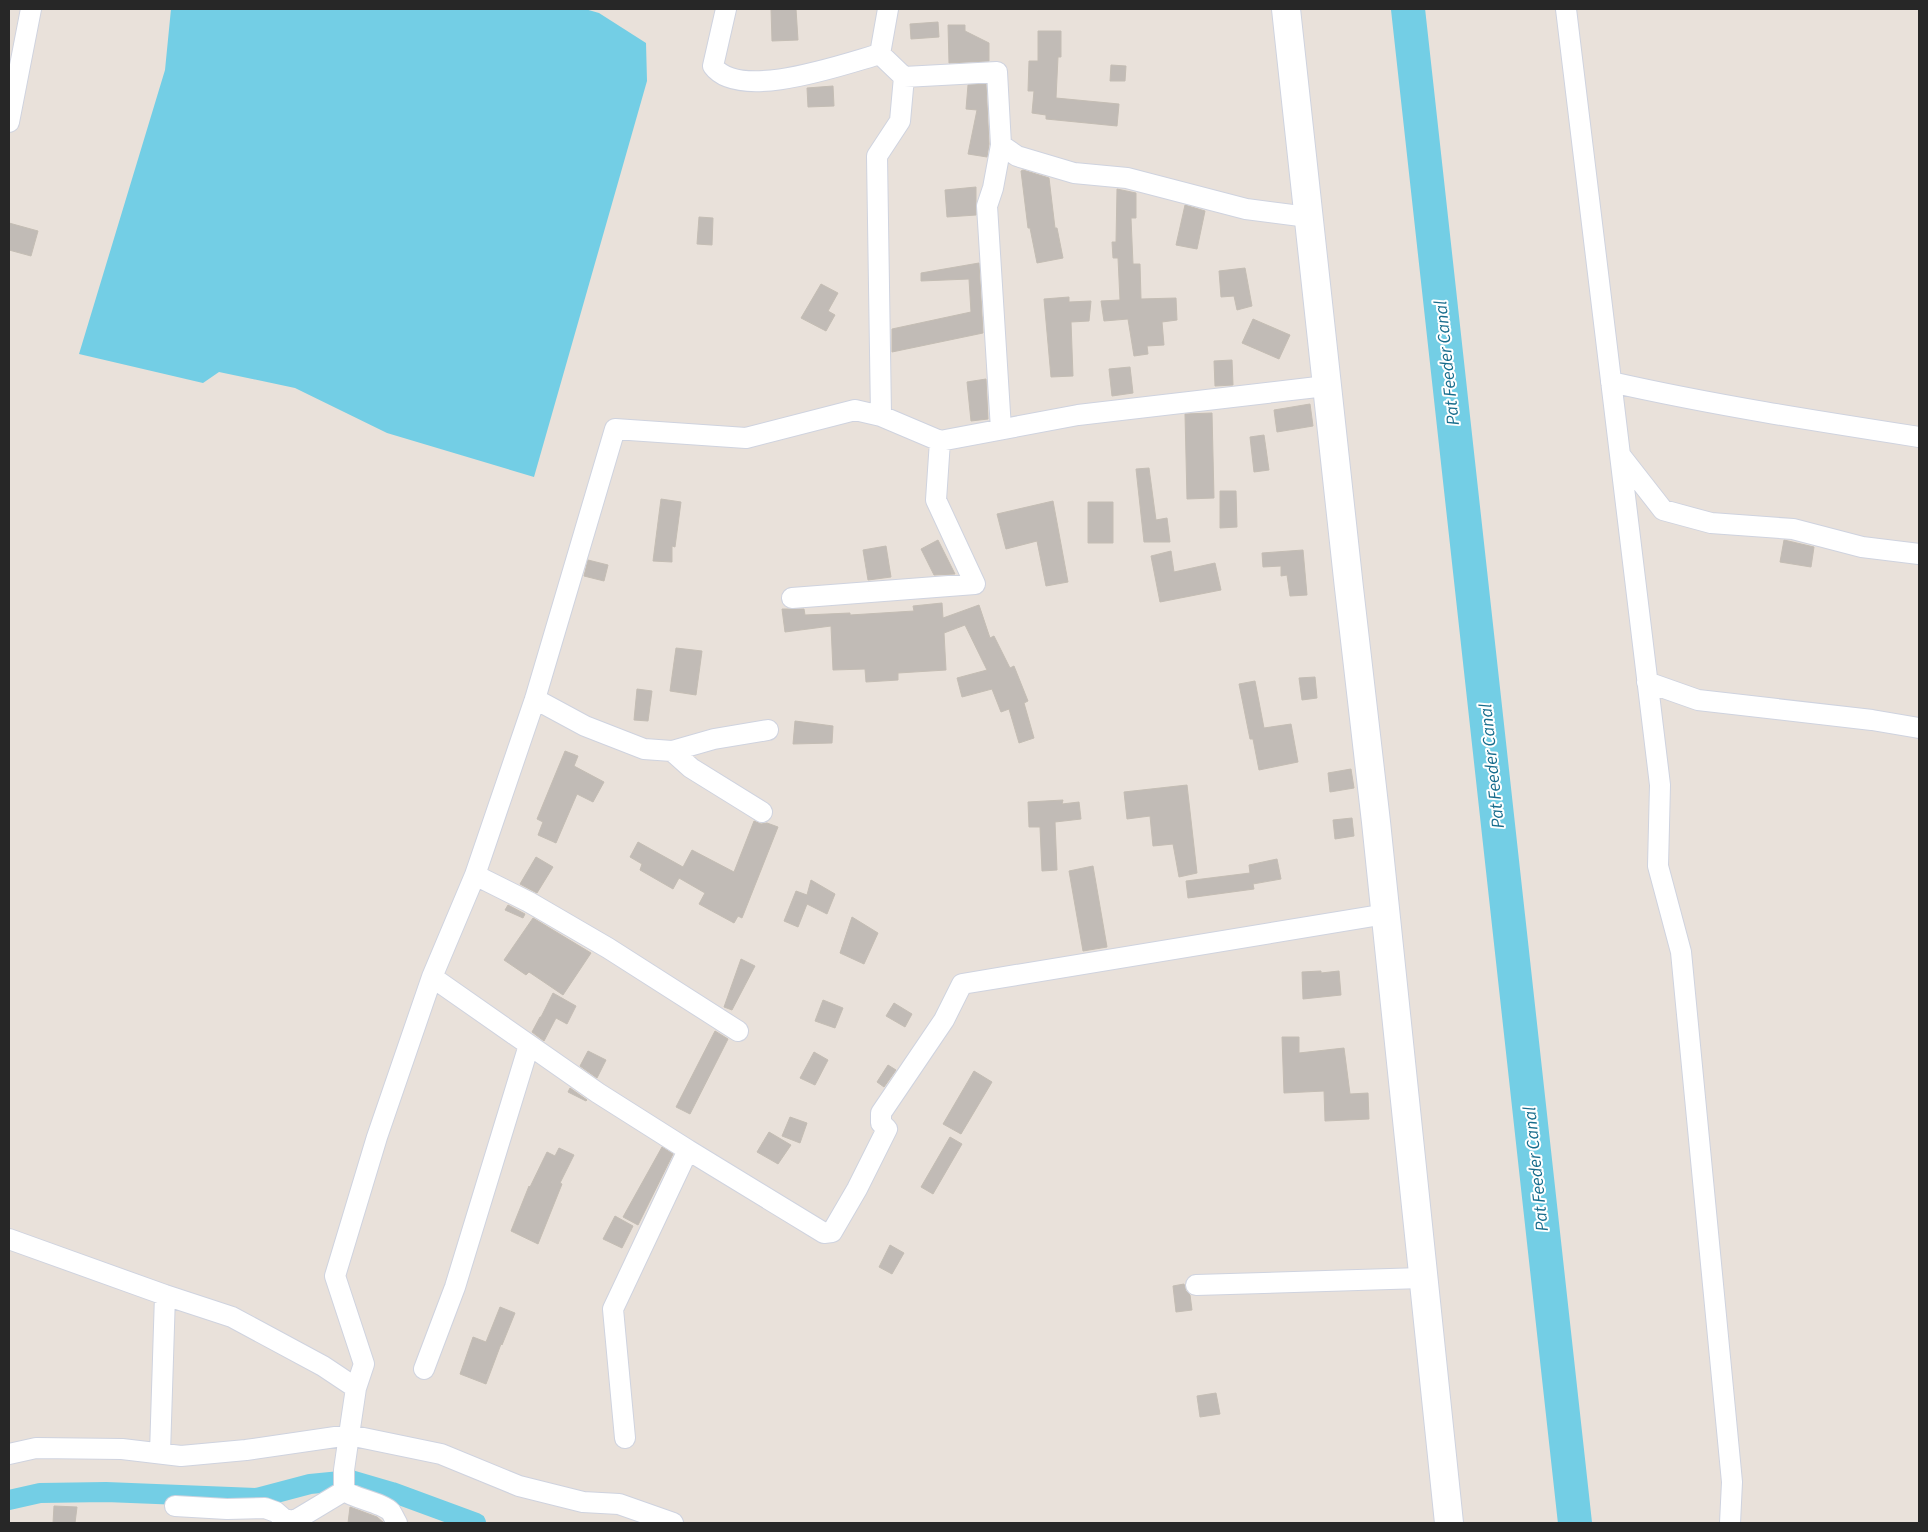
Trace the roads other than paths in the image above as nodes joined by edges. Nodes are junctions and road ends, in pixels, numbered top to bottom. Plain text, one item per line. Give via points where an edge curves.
1 (31, 9) edge
2 (726, 9) edge
3 (888, 9) edge
4 (1286, 9) edge
5 (1566, 9) edge
6 (880, 54) junction
7 (904, 77) junction
8 (9, 122) edge
9 (1001, 145) junction
10 (1308, 218) junction
11 (1611, 382) junction
12 (1326, 386) junction
13 (881, 416) junction
14 (1001, 429) junction
15 (1919, 437) edge
16 (940, 441) junction
17 (1620, 455) junction
18 (1919, 554) edge
19 (792, 598) dead end
20 (1647, 682) junction
21 (535, 699) junction
22 (1919, 728) edge
23 (768, 730) dead end
24 (672, 751) junction
25 (762, 812) dead end
26 (475, 875) junction
27 (1386, 914) junction
28 (432, 977) junction
29 (738, 1031) dead end
30 (529, 1044) junction
31 (688, 1150) junction
32 (9, 1239) edge
33 (1422, 1278) junction
34 (1196, 1285) dead end
35 (165, 1295) junction
36 (424, 1369) dead end
37 (356, 1388) junction
38 (349, 1435) junction
39 (626, 1438) dead end
40 (160, 1453) junction
41 (9, 1454) edge
42 (344, 1491) junction
43 (175, 1506) dead end
44 (397, 1523) edge
45 (673, 1523) edge
46 (1449, 1523) edge
47 (1730, 1523) edge

1 - 8 street
2 - 6 street via 714,66 719,74 736,79 775,80
3 - 6 street
4 - 10 street
5 - 11 street
6 - 7 street
7 - 9 street via 997,72
7 - 13 street via 900,121 877,156
9 - 10 street via 1017,156 1074,174 1126,178 1246,209
9 - 14 street via 987,206
10 - 12 street
11 - 15 street via 1694,400
11 - 17 street
12 - 14 street via 1078,414
12 - 27 street
13 - 16 street
13 - 21 street via 855,410 746,438 614,429
14 - 16 street
16 - 19 street via 936,500 975,584
17 - 18 street via 1663,510 1711,523 1792,529 1862,547
17 - 20 street
20 - 22 street via 1698,700
20 - 47 street via 1660,785 1658,866 1682,962 1732,1482
21 - 24 street via 585,726 644,749
21 - 26 street
23 - 24 street via 714,739
24 - 25 street via 691,768
26 - 28 street
26 - 29 street via 537,906 608,948
27 - 31 street via 962,984 944,1020 881,1113 881,1123 887,1129 832,1232 824,1233
27 - 33 street
28 - 30 street
28 - 37 street via 335,1276 364,1364
30 - 31 street
30 - 36 street via 455,1287
31 - 39 street via 613,1309
32 - 35 street
33 - 34 street
33 - 46 street
35 - 37 street via 232,1316
35 - 40 street
37 - 38 street
38 - 40 street via 246,1450 181,1456
38 - 42 street
38 - 45 street via 441,1454 519,1486 583,1502 619,1504
40 - 41 street via 36,1448
42 - 43 street via 294,1521 265,1508
42 - 44 street via 390,1511

